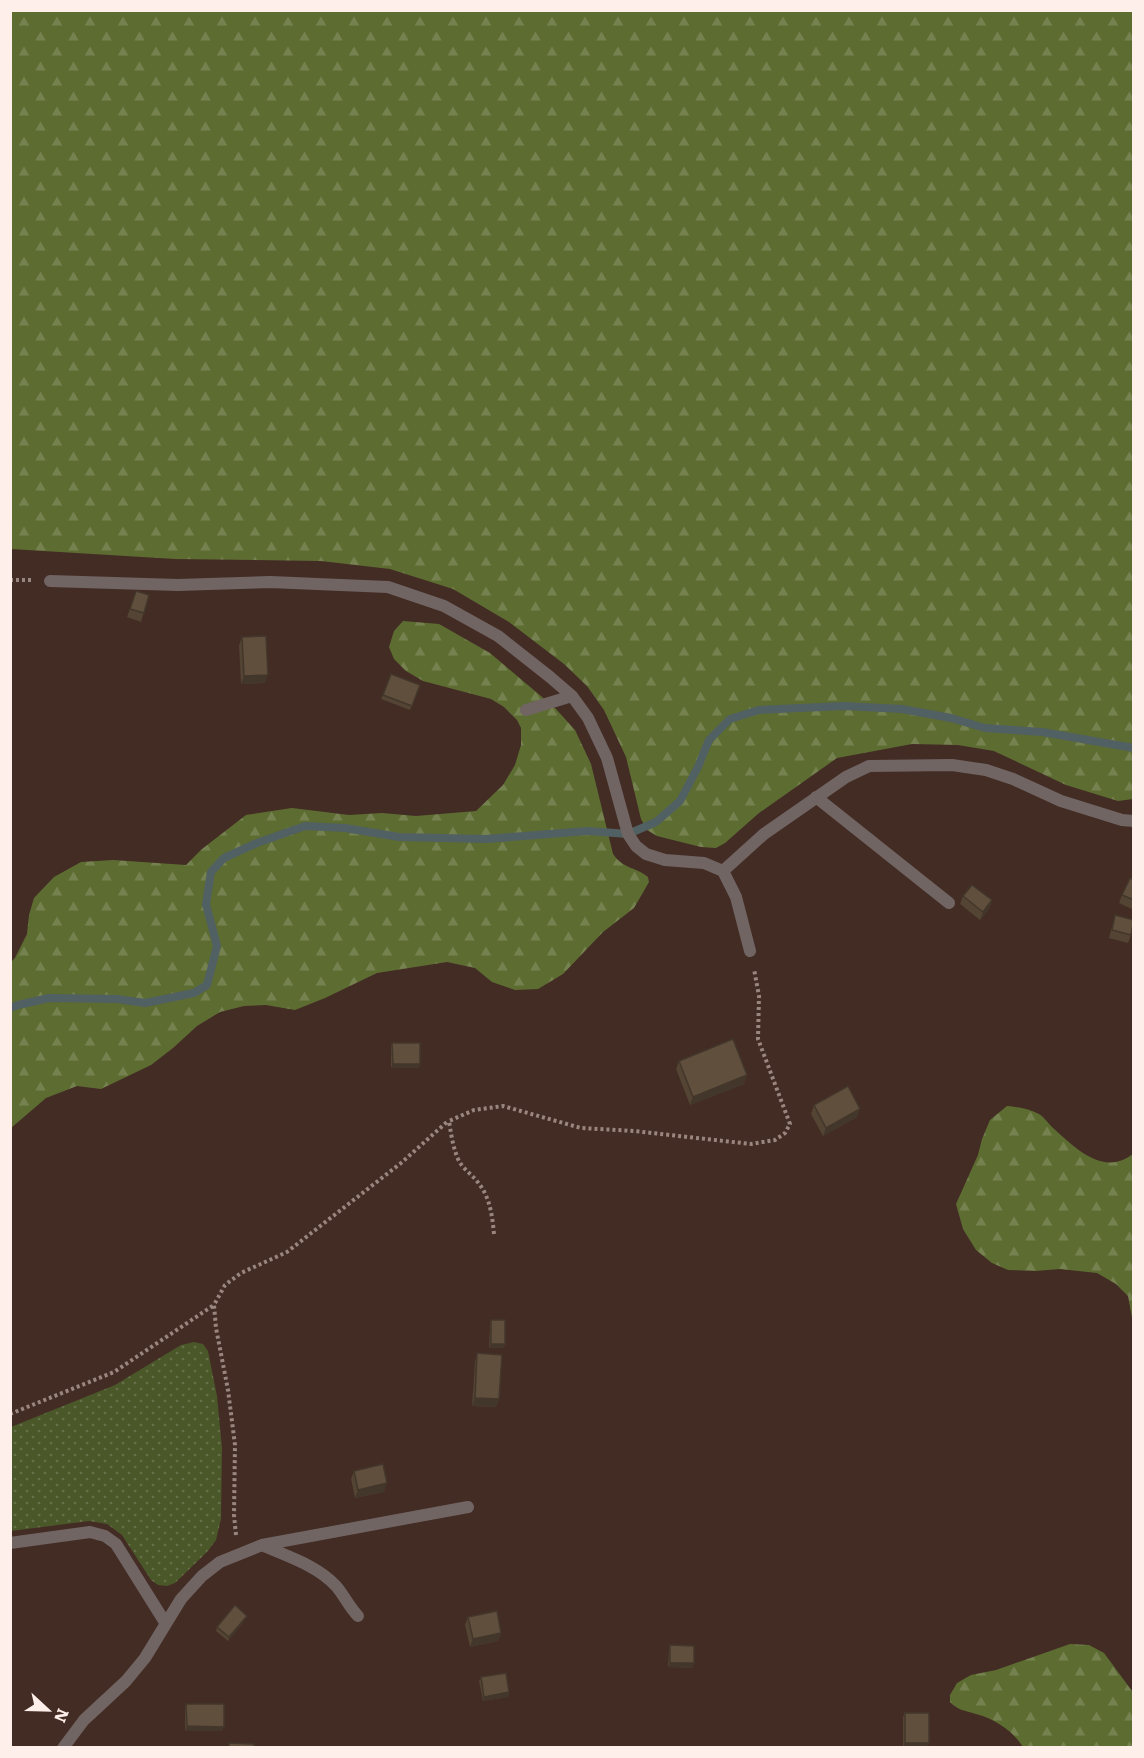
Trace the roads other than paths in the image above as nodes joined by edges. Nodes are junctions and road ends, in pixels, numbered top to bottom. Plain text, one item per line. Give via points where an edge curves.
1 (50, 580) dead end
2 (572, 696) junction
3 (526, 710) dead end
4 (816, 797) junction
5 (1134, 821) edge
6 (723, 871) junction
7 (949, 903) dead end
8 (750, 951) road end
9 (468, 1507) dead end
10 (10, 1544) edge
11 (262, 1545) junction
12 (358, 1616) dead end
13 (166, 1624) junction
14 (63, 1748) edge

1 - 2 lane via 388,587 444,606 498,636
2 - 3 lane
2 - 6 lane via 608,758 628,834 636,846 665,860 704,863
4 - 5 lane via 869,766 952,765 986,770 1062,801
4 - 6 lane via 764,834
4 - 7 lane
6 - 8 lane via 736,897
9 - 11 lane
10 - 13 lane via 90,1532 105,1536 116,1544
11 - 12 lane via 324,1575
11 - 13 lane via 220,1562 202,1576
13 - 14 lane via 126,1681 84,1720

